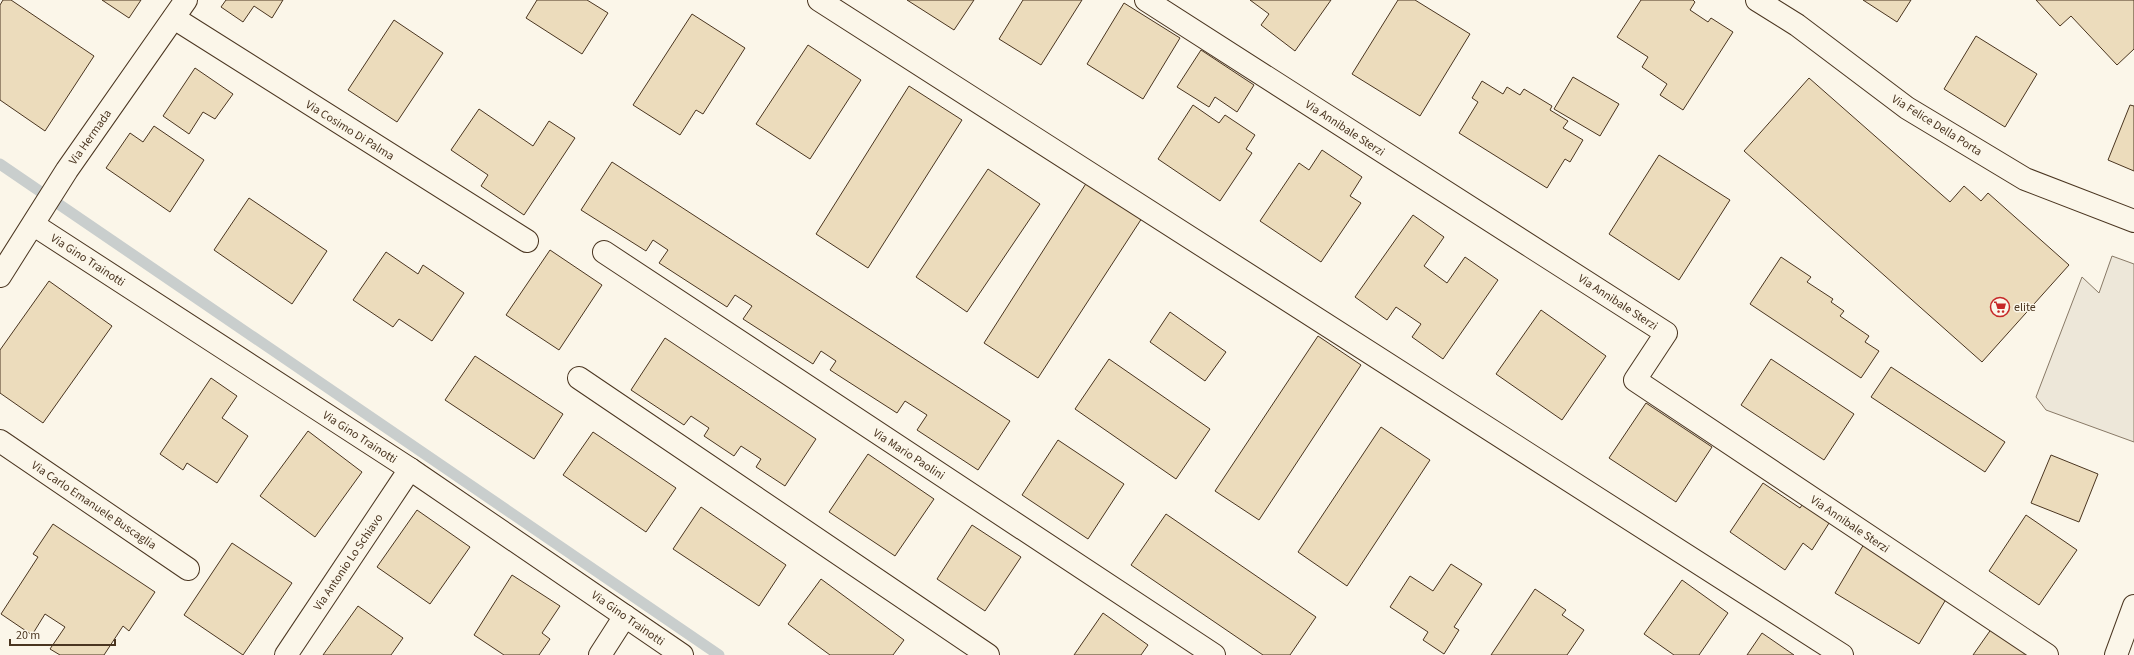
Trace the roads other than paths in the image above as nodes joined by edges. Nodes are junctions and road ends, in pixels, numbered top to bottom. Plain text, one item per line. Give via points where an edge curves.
1 (186, 0) edge
2 (819, 0) edge
3 (1146, 0) edge
4 (1757, 0) edge
5 (174, 18) junction
6 (36, 220) junction
7 (2134, 221) edge
8 (527, 241) dead end
9 (604, 252) dead end
10 (0, 276) edge
11 (579, 378) dead end
12 (0, 441) edge
13 (410, 469) junction
14 (188, 569) dead end
15 (2134, 606) edge
16 (625, 616) junction
17 (286, 655) edge
18 (600, 655) edge
19 (682, 655) edge
20 (988, 655) edge
21 (1214, 655) edge
22 (1842, 655) edge
23 (2047, 655) edge
24 (2116, 655) edge

1 - 5 street, Via Hermada
2 - 22 street
3 - 23 street, Via Annibale Sterzi via 1666,333 1635,380
4 - 7 street, Via Felice Della Porta via 1797,24 1907,108 2025,179
5 - 6 street, Via Hermada via 67,170
5 - 8 street, Via Cosimo Di Palma
6 - 10 street, Via Hermada
6 - 13 street, Via Gino Trainotti
9 - 21 street, Via Mario Paolini
11 - 20 street
12 - 14 street, Via Carlo Emanuele Buscaglia
13 - 16 street, Via Gino Trainotti
13 - 17 street, Via Antonio Lo Schiavo
15 - 24 street
16 - 18 street
16 - 19 street, Via Gino Trainotti

